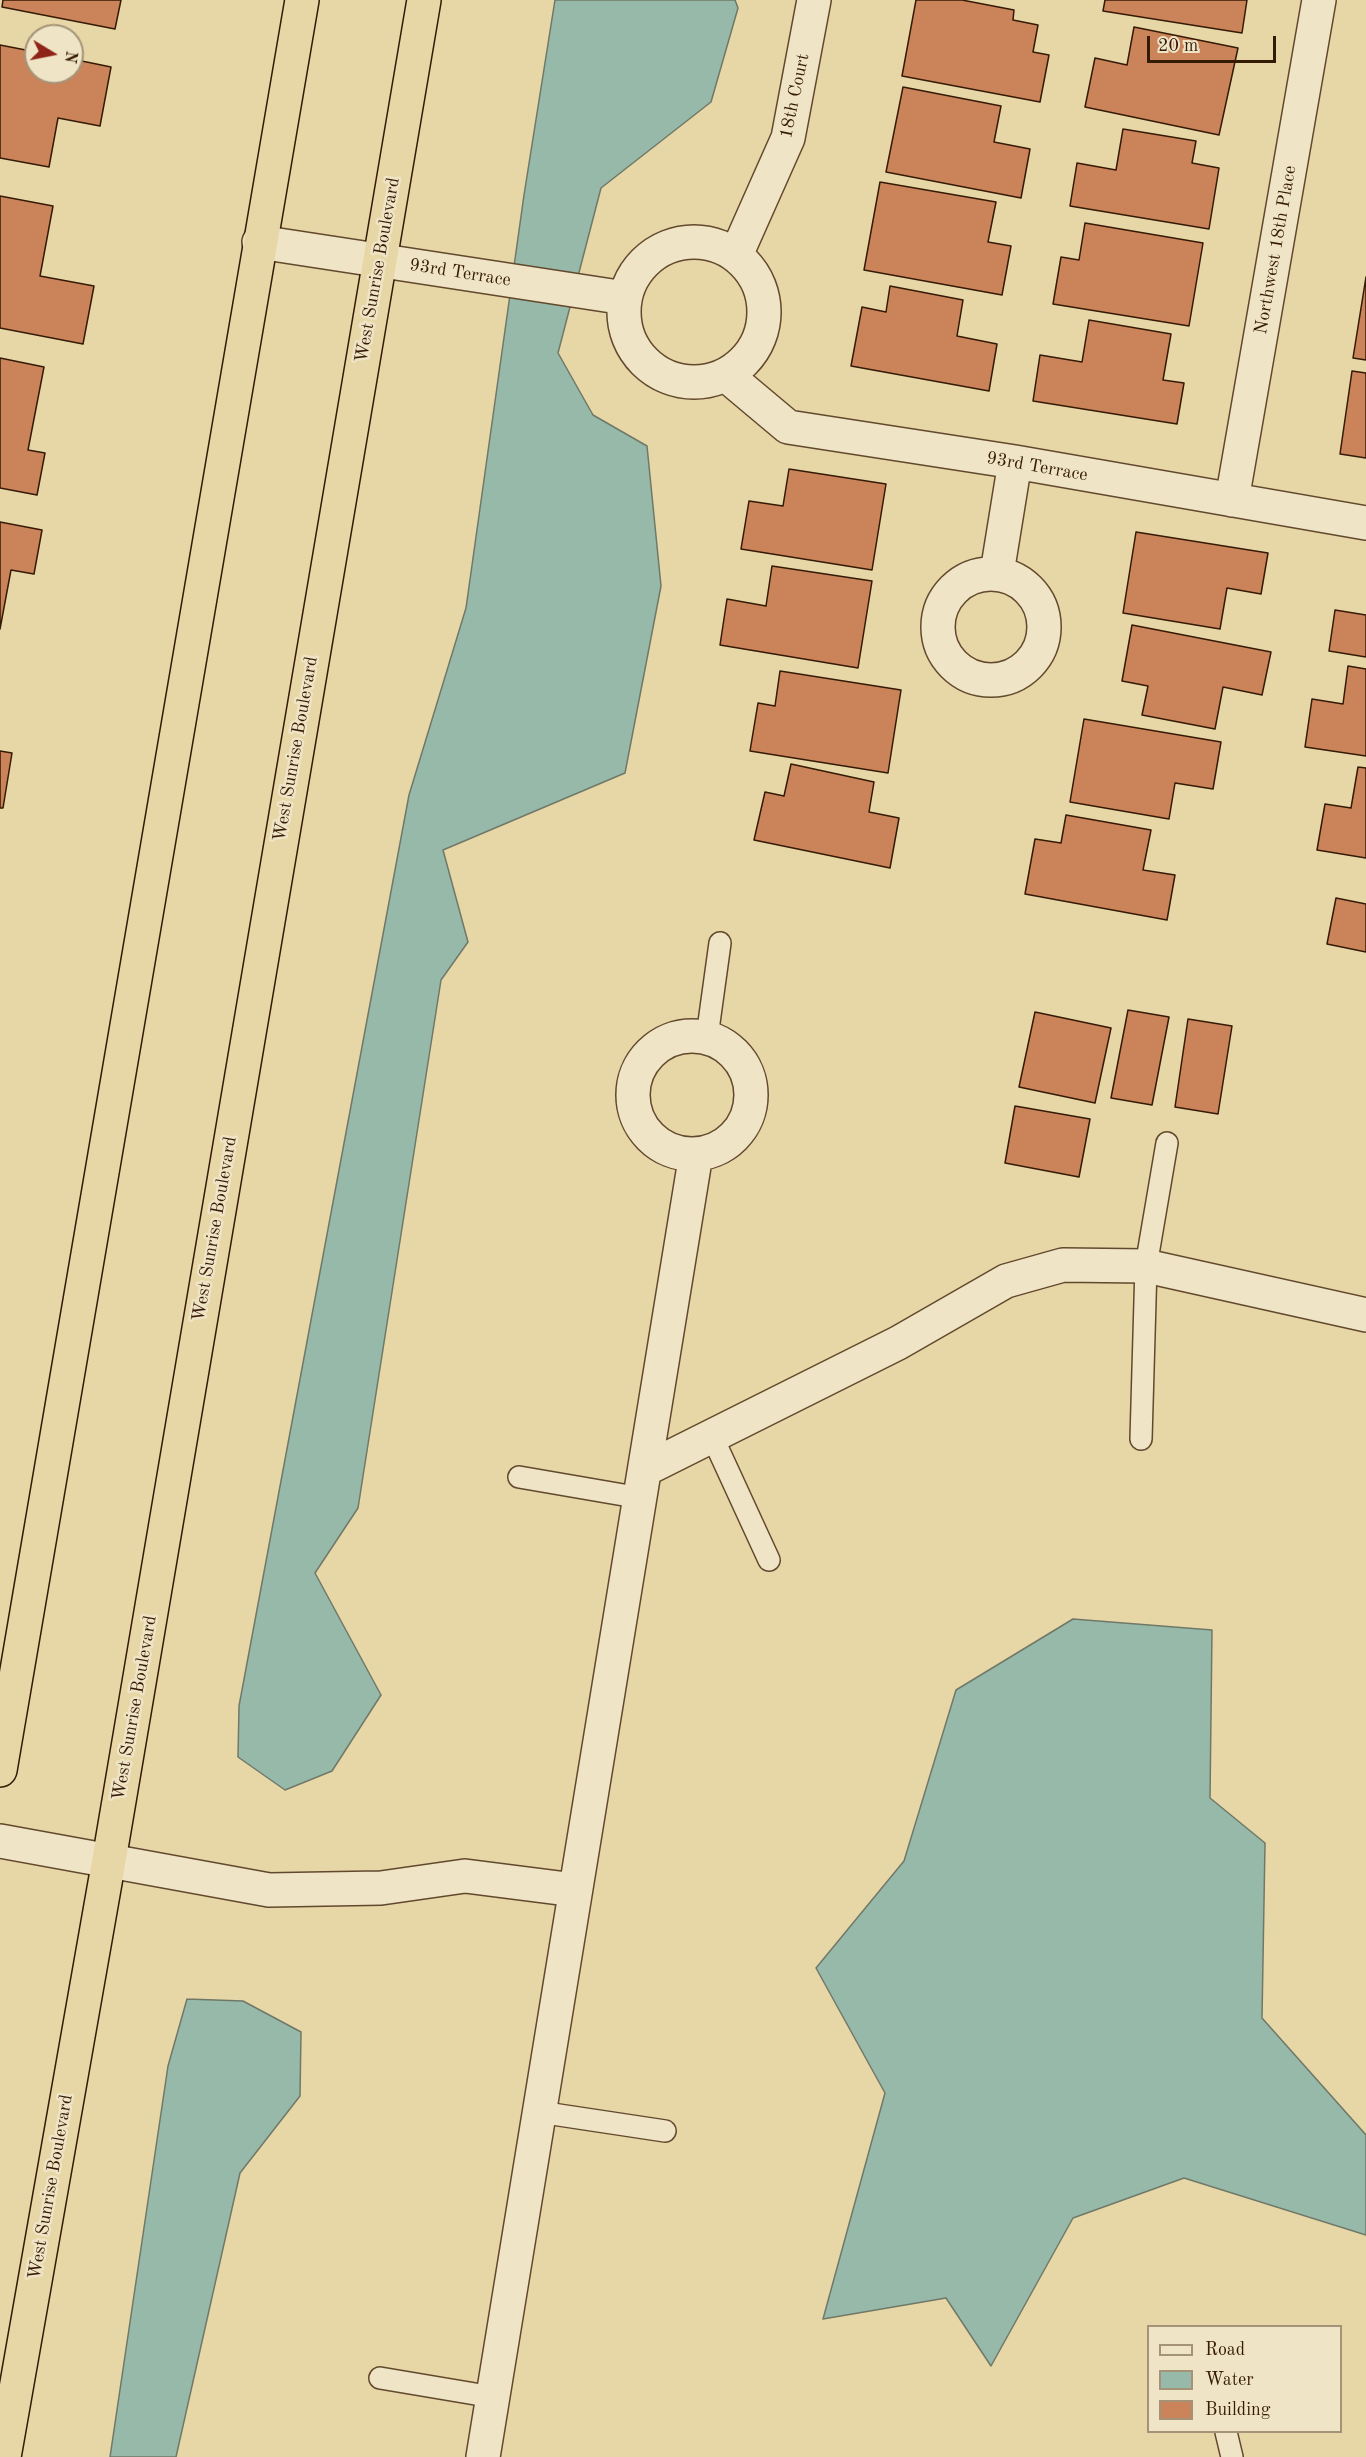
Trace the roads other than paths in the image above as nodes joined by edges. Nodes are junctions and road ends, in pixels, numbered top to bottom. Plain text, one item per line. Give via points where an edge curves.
1 (302, 0) edge
2 (423, 0) edge
3 (814, 0) edge
4 (1319, 0) edge
5 (259, 242) junction
6 (736, 255) junction
7 (380, 260) junction
8 (625, 298) junction
9 (726, 375) junction
10 (1015, 462) junction
11 (1232, 500) junction
12 (1366, 523) edge
13 (997, 573) dead end
14 (720, 943) dead end
15 (707, 1037) junction
16 (1167, 1143) dead end
17 (696, 1154) junction
18 (1146, 1266) junction
19 (1366, 1315) edge
20 (712, 1436) junction
21 (1141, 1440) dead end
22 (519, 1477) dead end
23 (643, 1484) junction
24 (769, 1560) dead end
25 (0, 1770) edge
26 (0, 1841) edge
27 (109, 1860) junction
28 (575, 1890) junction
29 (539, 2112) junction
30 (665, 2132) dead end
31 (380, 2378) dead end
32 (493, 2397) junction
33 (1226, 2433) edge
34 (4, 2457) edge
35 (483, 2457) edge
36 (1232, 2457) edge

1 - 5 highway
2 - 7 highway, West Sunrise Boulevard
3 - 6 street, 18th Court via 788,138
4 - 11 street, Northwest 18th Place
5 - 7 street, 93rd Terrace
5 - 25 highway
6 - 8 street via 715,245 691,242 669,246 648,259
6 - 9 street via 752,272 762,294 765,318 758,341 745,361
7 - 8 street, 93rd Terrace
7 - 27 highway, West Sunrise Boulevard
8 - 9 street via 624,321 631,343 661,375 682,382 705,382
9 - 10 street, 93rd Terrace via 788,427
10 - 11 street, 93rd Terrace
10 - 13 street
11 - 12 street, 93rd Terrace
14 - 15 lane
15 - 17 street via 738,1058 748,1076 751,1096 748,1116 737,1133 722,1147
15 - 17 street via 669,1040 653,1050 634,1083 633,1102 638,1120 649,1136 664,1148
16 - 18 lane
17 - 23 street
18 - 19 street
18 - 20 street via 1063,1265 1006,1281 898,1343
18 - 21 lane
20 - 23 street
20 - 24 lane
22 - 23 lane
23 - 28 street
26 - 27 street
27 - 28 street via 269,1890 381,1888 465,1876
27 - 34 highway, West Sunrise Boulevard
28 - 29 street
29 - 30 lane
29 - 32 street
31 - 32 lane
32 - 35 street
33 - 36 lane

